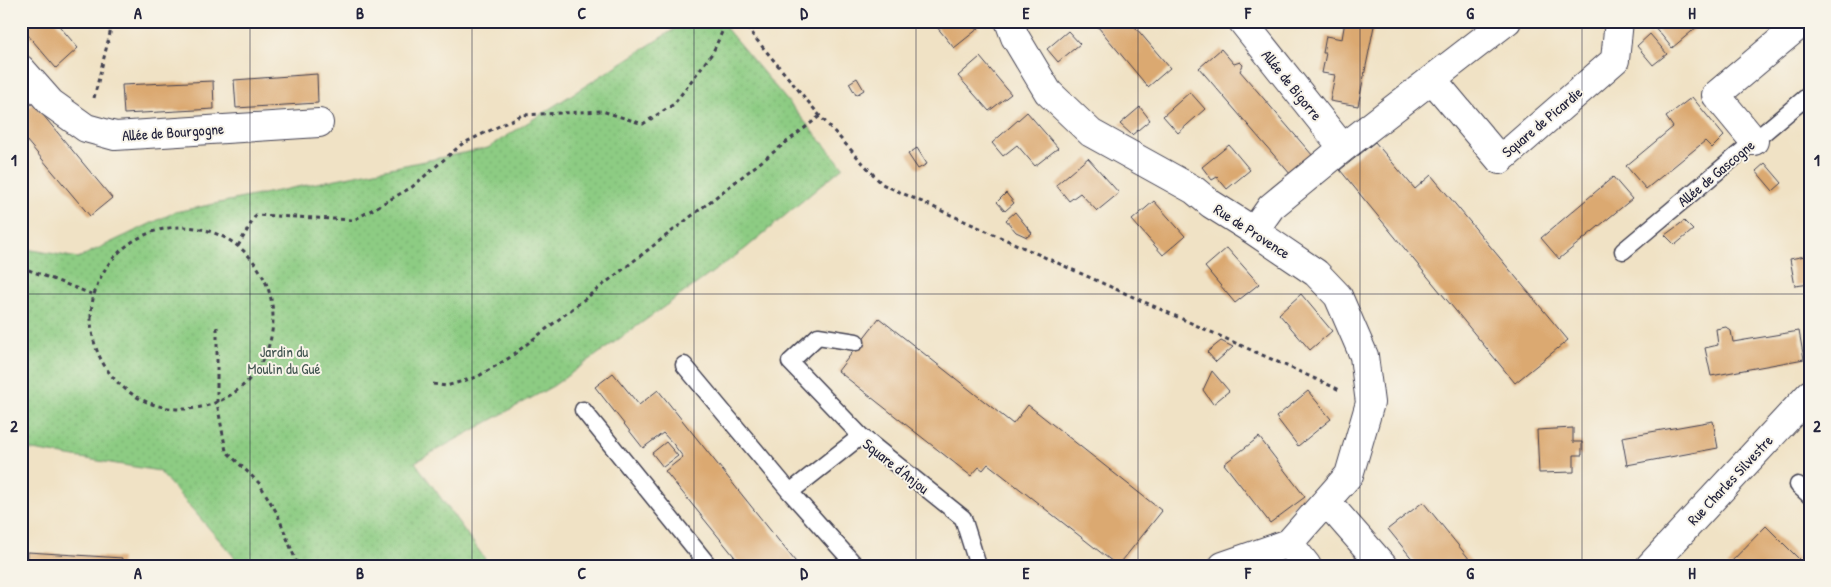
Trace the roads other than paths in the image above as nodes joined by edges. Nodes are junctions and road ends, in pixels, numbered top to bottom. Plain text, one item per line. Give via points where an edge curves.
1 (1009, 21) edge
2 (1242, 21) edge
3 (1507, 21) edge
4 (1620, 21) edge
5 (1804, 21) edge
6 (21, 69) edge
7 (1432, 79) junction
8 (1810, 94) edge
9 (319, 123) dead end
10 (1754, 141) junction
11 (1343, 148) junction
12 (1254, 231) junction
13 (1622, 251) dead end
14 (856, 342) dead end
15 (684, 365) dead end
16 (1810, 394) edge
17 (582, 410) dead end
18 (861, 436) junction
19 (1798, 485) dead end
20 (790, 492) junction
21 (1810, 496) edge
22 (1326, 501) junction
23 (1289, 543) junction
24 (709, 566) edge
25 (856, 566) edge
26 (978, 566) edge
27 (1223, 566) edge
28 (1307, 566) edge
29 (1383, 566) edge
30 (1650, 566) edge

1 - 12 street, Rue de Provence via 1048,92 1091,133 1194,190 1210,204
2 - 11 street, Allée de Bigorre
3 - 7 street
4 - 7 street, Square de Picardie via 1615,60 1500,160
5 - 10 street via 1716,94
6 - 9 street, Allée de Bourgogne via 50,103 86,128 114,136
7 - 11 street
8 - 10 lane, Allée de Gascogne
10 - 13 lane, Allée de Gascogne
11 - 12 street via 1271,207
12 - 22 street, Rue de Provence via 1316,273 1338,296 1364,356 1370,403 1349,475
14 - 18 lane via 818,336 790,362
15 - 20 lane
16 - 30 street, Rue Charles Silvestre
17 - 24 lane
18 - 20 lane, Square d'Anjou
18 - 26 lane, Square d'Anjou via 963,518
19 - 21 lane
20 - 25 lane
22 - 23 street, Rue de Provence
22 - 29 street
23 - 27 street
23 - 28 street

